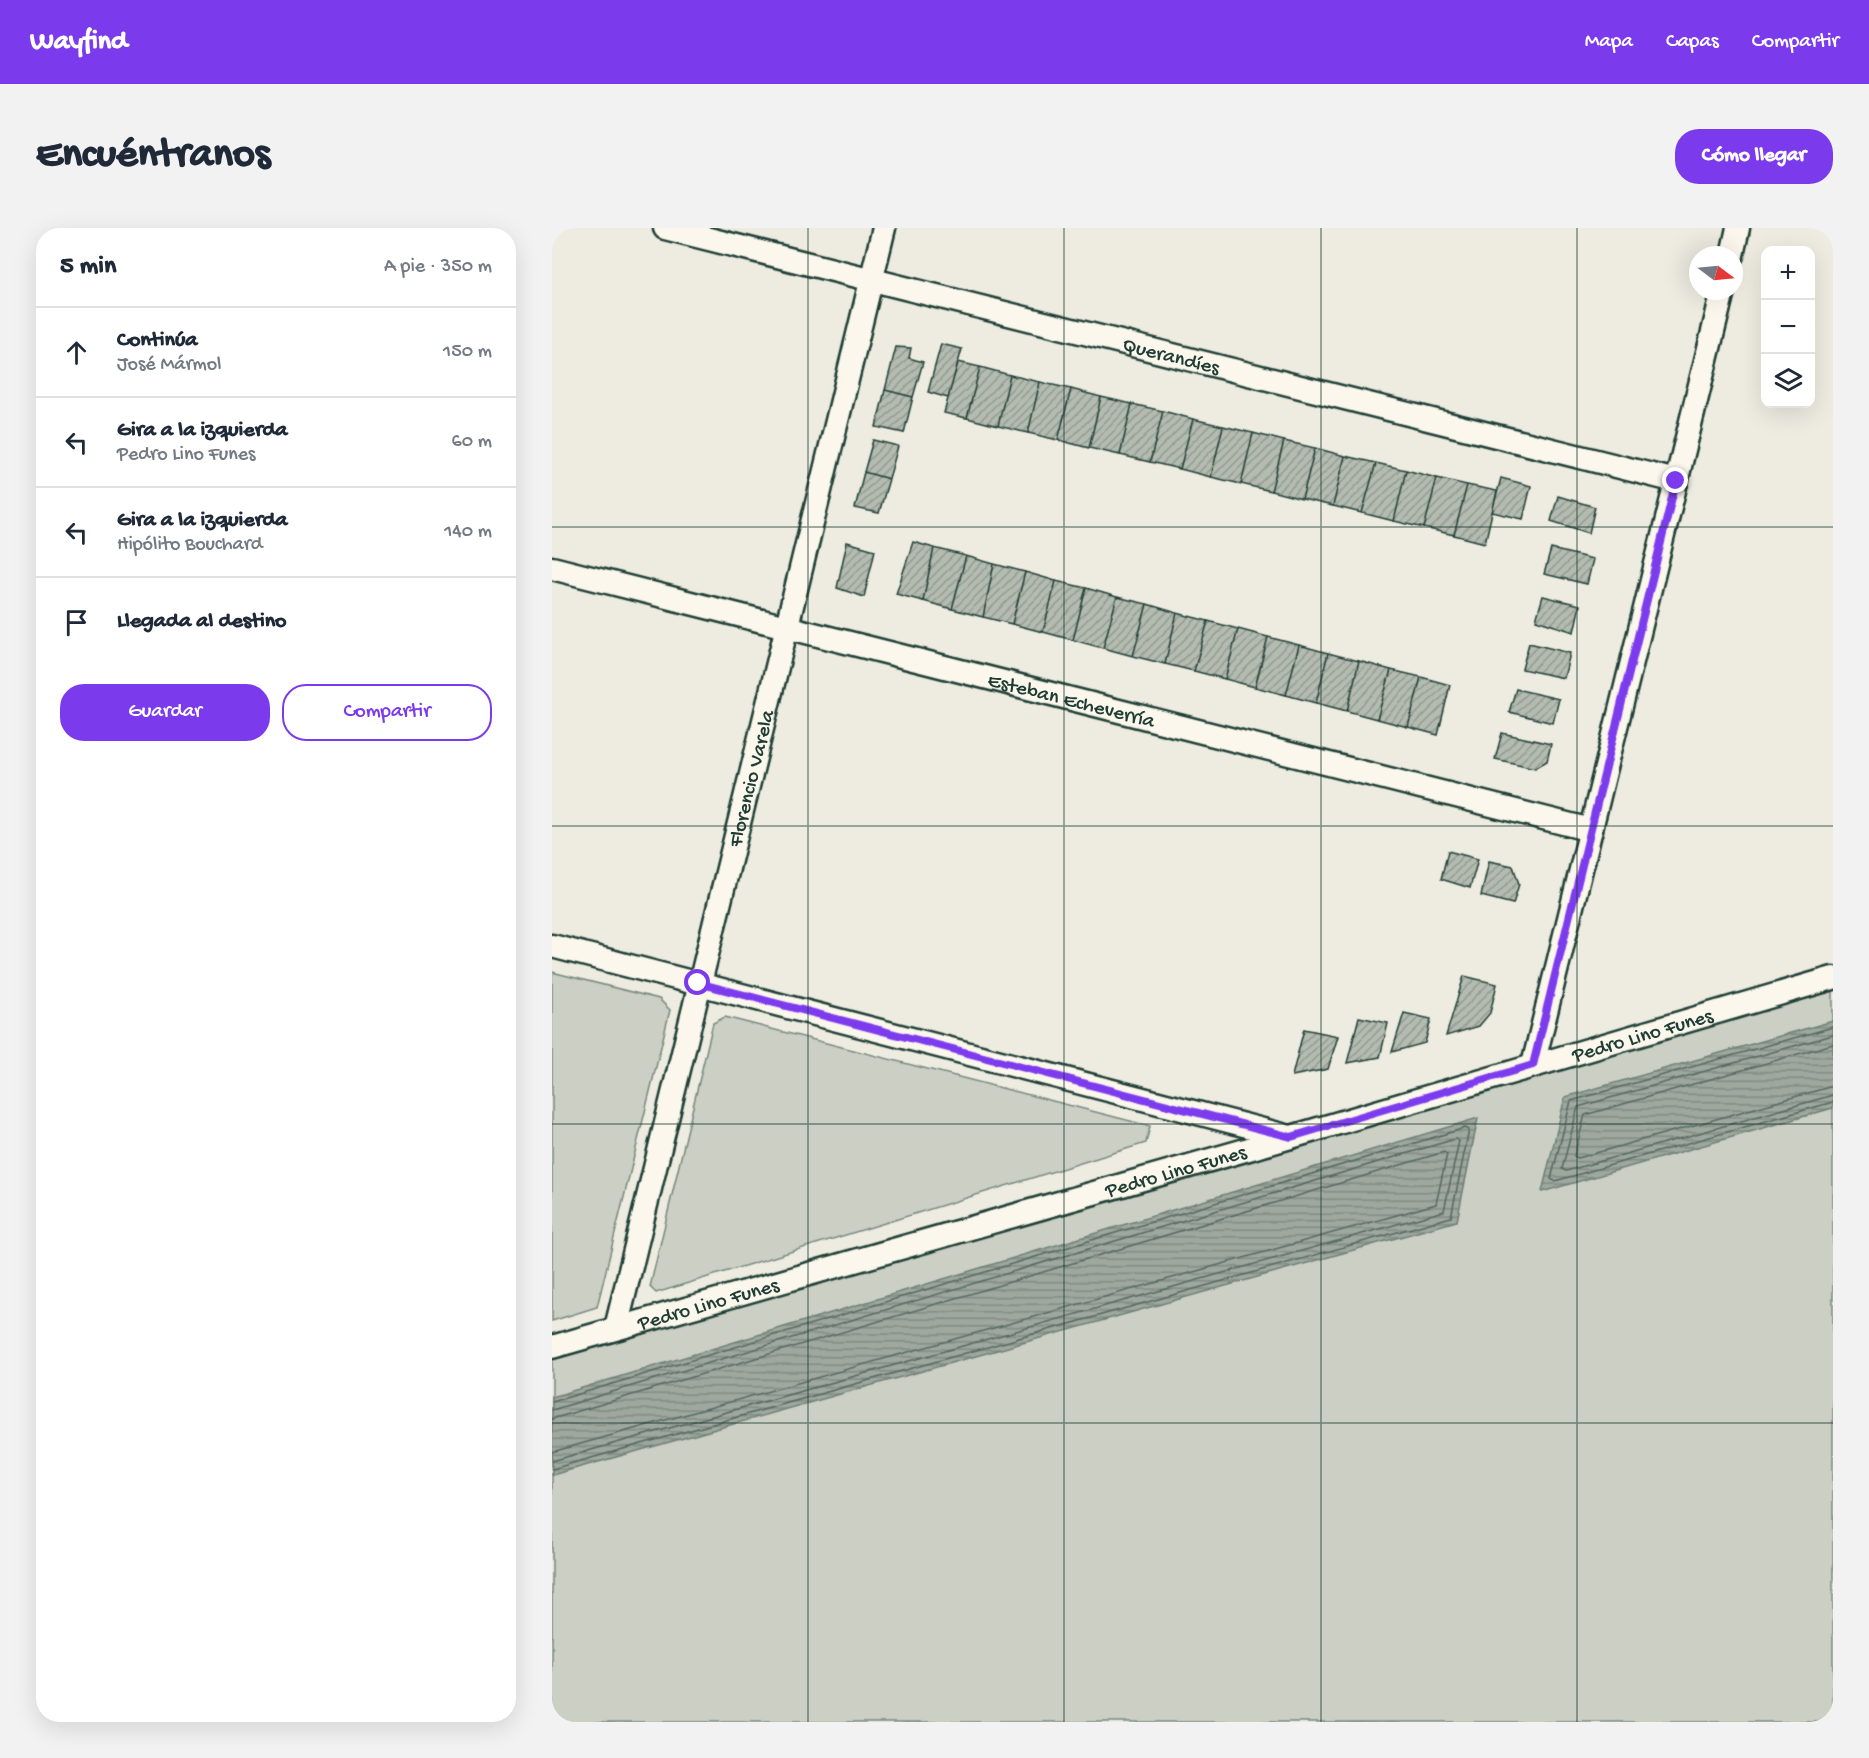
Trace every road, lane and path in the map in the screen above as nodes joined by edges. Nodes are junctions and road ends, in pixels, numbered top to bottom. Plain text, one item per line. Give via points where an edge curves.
1 (665, 228) edge
2 (884, 228) edge
3 (1738, 228) edge
4 (1734, 246) edge
5 (872, 278) junction
6 (1721, 300) edge
7 (1676, 481) junction
8 (552, 568) edge
9 (786, 626) junction
10 (1591, 830) junction
11 (552, 946) edge
12 (1833, 978) edge
13 (698, 983) junction
14 (1533, 1065) junction
15 (1291, 1137) junction
16 (615, 1328) junction
17 (552, 1347) edge

1 - 5 street, Querandíes
2 - 5 street, Florencio Varela
3 - 4 street
5 - 7 street, Querandíes
5 - 9 street, Florencio Varela
6 - 7 street
7 - 10 street
8 - 9 street, Esteban Echeverría
9 - 10 street, Esteban Echeverría
9 - 13 street, Florencio Varela
10 - 14 street
11 - 13 street
12 - 14 street, Pedro Lino Funes
13 - 15 street
13 - 16 street, Florencio Varela
14 - 15 street, Pedro Lino Funes
15 - 16 street, Pedro Lino Funes
16 - 17 street, Pedro Lino Funes

